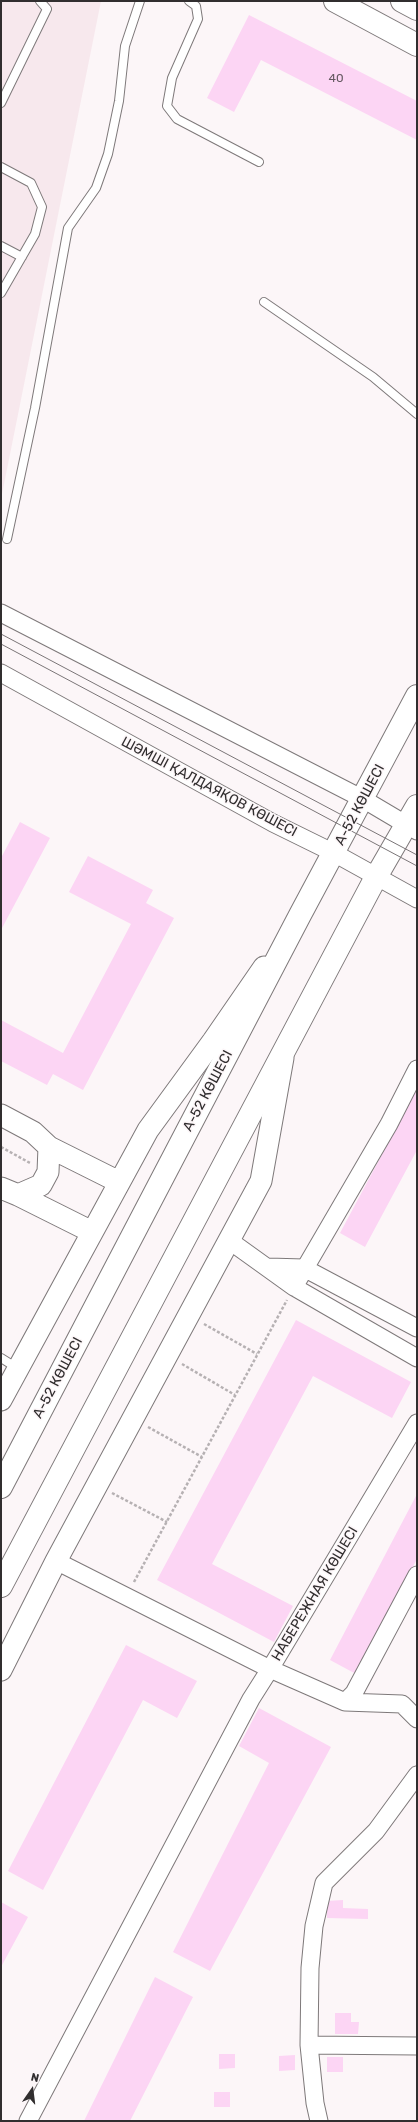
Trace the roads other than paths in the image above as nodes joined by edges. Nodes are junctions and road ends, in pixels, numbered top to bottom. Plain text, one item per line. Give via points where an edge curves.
1 (40, 1) edge
2 (140, 1) edge
3 (189, 1) edge
4 (335, 1) edge
5 (402, 1) edge
6 (417, 9) edge
7 (417, 45) edge
8 (1, 103) edge
9 (259, 162) dead end
10 (1, 167) edge
11 (1, 246) edge
12 (22, 257) junction
13 (1, 293) edge
14 (264, 302) dead end
15 (417, 414) edge
16 (7, 539) dead end
17 (1, 613) edge
18 (1, 673) edge
19 (417, 696) edge
20 (363, 799) junction
21 (417, 806) edge
22 (412, 828) edge
23 (334, 852) junction
24 (376, 877) junction
25 (417, 900) edge
26 (300, 915) junction
27 (284, 1054) junction
28 (417, 1069) edge
29 (1, 1115) edge
30 (49, 1147) junction
31 (120, 1182) junction
32 (9, 1191) edge
33 (92, 1232) junction
34 (230, 1240) junction
35 (268, 1267) junction
36 (304, 1268) junction
37 (294, 1287) junction
38 (417, 1328) edge
39 (417, 1358) edge
40 (9, 1363) edge
41 (1, 1400) edge
42 (417, 1422) edge
43 (1, 1487) edge
44 (56, 1561) junction
45 (417, 1575) edge
46 (1, 1586) edge
47 (270, 1669) junction
48 (1, 1670) edge
49 (345, 1702) junction
50 (417, 1719) edge
51 (416, 1779) edge
52 (309, 2045) junction
53 (417, 2046) edge
54 (28, 2121) edge
55 (320, 2121) edge

1 - 8 lane via 47,8
2 - 16 lane via 125,46 119,101 108,154 96,188 68,228 35,408
3 - 9 lane via 196,6 198,19 172,78 167,106 176,120
4 - 7 main road
5 - 6 main road
10 - 12 lane via 31,183 42,207 35,234
11 - 12 lane
12 - 13 lane
14 - 15 lane via 373,376
17 - 20 street
18 - 23 street, ШӘМШІ ҚАЛДАЯҚОВ КӨШЕСІ via 273,823
19 - 20 main road, А-52 КӨШЕСІ
20 - 22 street
20 - 23 main road, А-52 КӨШЕСІ
21 - 22 main road
22 - 24 main road
23 - 24 street, ШӘМШІ ҚАЛДАЯҚОВ КӨШЕСІ
23 - 26 main road, А-52 КӨШЕСІ
24 - 25 street, ШӘМШІ ҚАЛДАЯҚОВ КӨШЕСІ
24 - 27 main road
26 - 31 street via 148,1130
26 - 43 main road, А-52 КӨШЕСІ
27 - 34 street via 261,1181
27 - 46 main road
28 - 36 street via 370,1157
29 - 30 street via 33,1132
30 - 31 street
30 - 32 street via 48,1172 41,1185
31 - 33 street
32 - 33 street
33 - 40 street
34 - 35 street
34 - 44 street
35 - 36 street
35 - 37 street
36 - 37 street
36 - 38 street
37 - 39 street
40 - 41 street
42 - 47 street, НАБЕРЕЖНАЯ КӨШЕСІ
44 - 47 street
44 - 48 street
45 - 49 street via 354,1693
47 - 49 street, НАБЕРЕЖНАЯ КӨШЕСІ
47 - 54 street via 251,1699
49 - 50 street, НАБЕРЕЖНАЯ КӨШЕСІ via 402,1704
51 - 52 street via 376,1831 324,1883 312,1940
52 - 53 street
52 - 55 street via 315,2103

